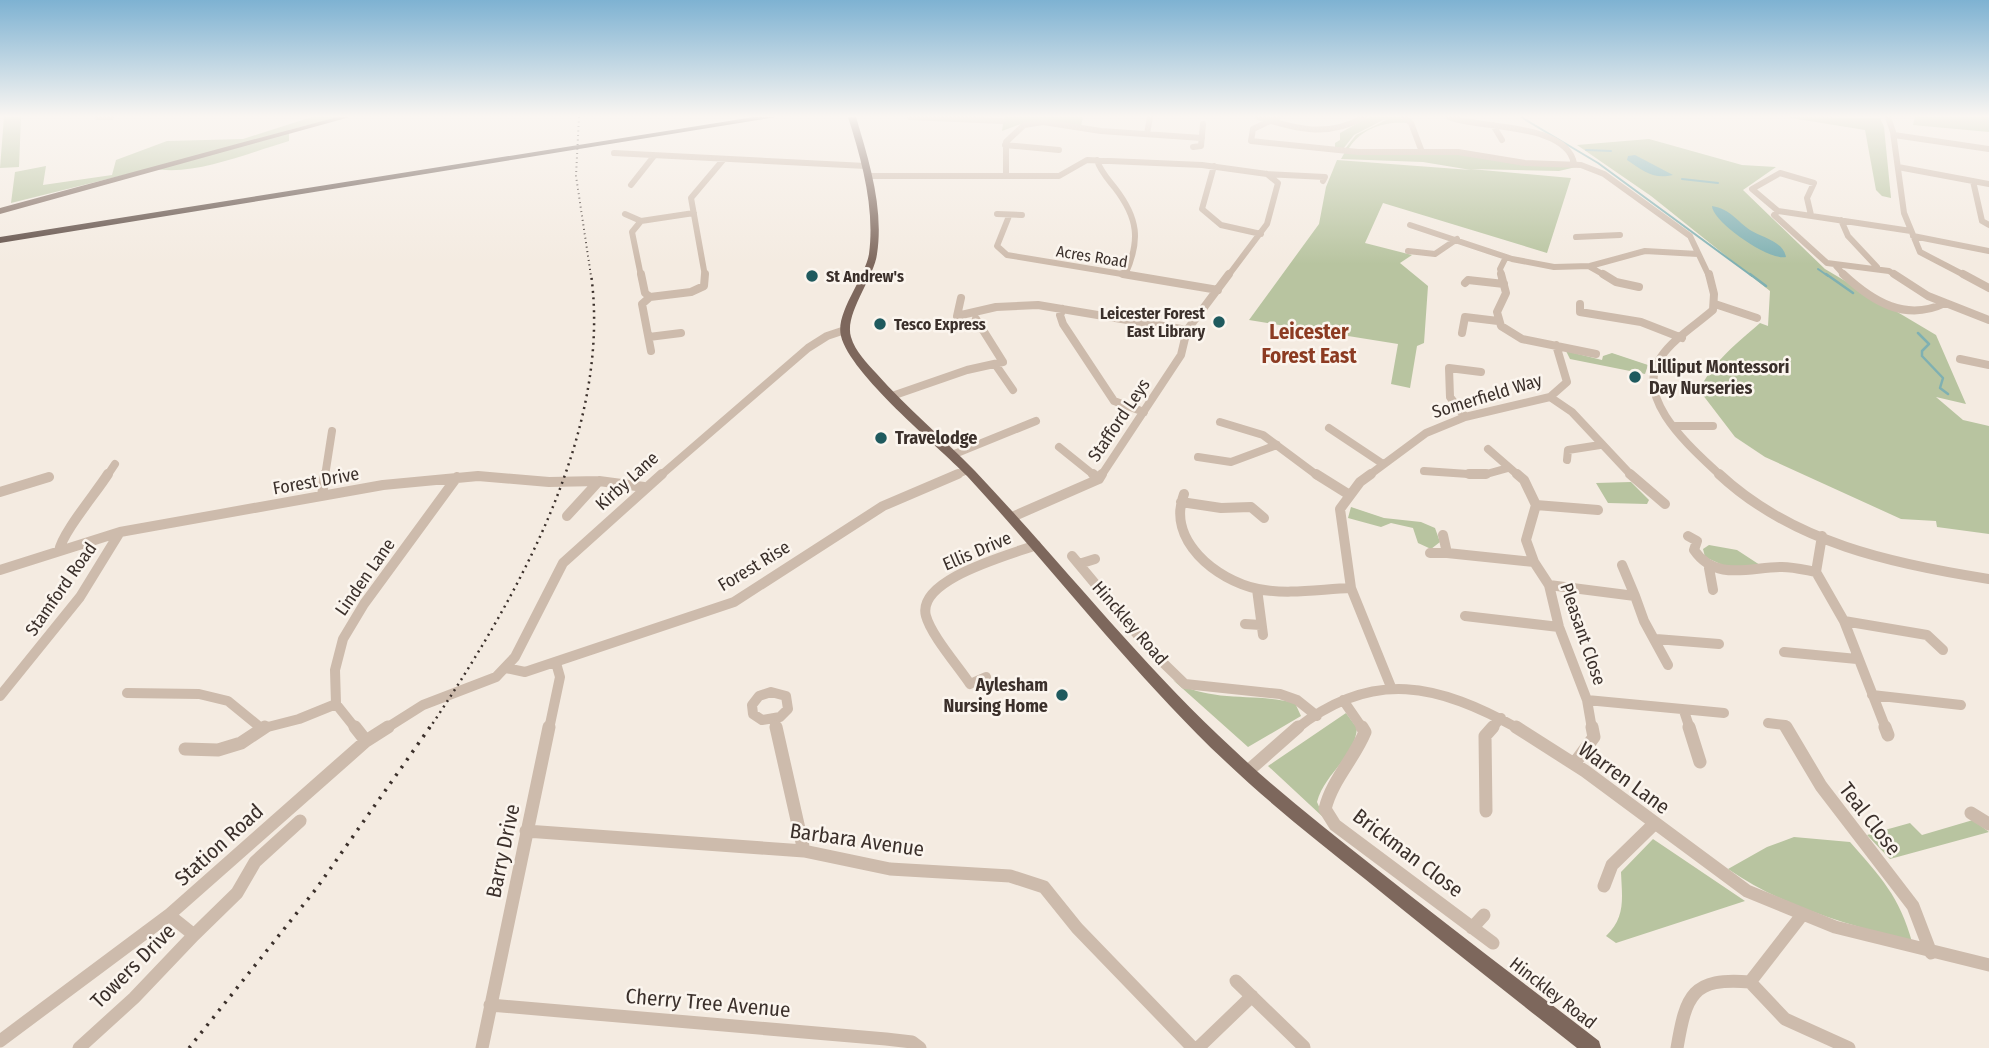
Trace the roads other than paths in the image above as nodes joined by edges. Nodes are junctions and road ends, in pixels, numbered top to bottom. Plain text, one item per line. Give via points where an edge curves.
1 (166, 166) edge
2 (442, 166) edge
3 (646, 166) edge
4 (718, 166) edge
5 (866, 166) edge
6 (1006, 166) edge
7 (1074, 166) edge
8 (1099, 166) edge
9 (1214, 166) joint
10 (1580, 166) edge
11 (1898, 167) joint
12 (397, 173) junction
13 (1267, 174) junction
14 (868, 176) junction
15 (1006, 176) junction
16 (1324, 177) dead end
17 (1973, 181) junction
18 (1989, 184) edge
19 (631, 185) dead end
20 (0, 211) edge
21 (1778, 211) junction
22 (694, 213) junction
23 (625, 214) dead end
24 (997, 214) dead end
25 (1022, 215) dead end
26 (1811, 215) junction
27 (1009, 216) junction
28 (1841, 220) junction
29 (641, 221) junction
30 (1410, 225) dead end
31 (1989, 225) edge
32 (0, 232) edge
33 (1912, 233) junction
34 (1261, 234) junction
35 (1576, 237) dead end
36 (1457, 239) junction
37 (0, 240) edge
38 (1631, 247) junction
39 (1408, 251) dead end
40 (1989, 251) edge
41 (1698, 254) junction
42 (1506, 257) junction
43 (1836, 266) junction
44 (1590, 267) junction
45 (1877, 268) junction
46 (1125, 275) junction
47 (1465, 280) dead end
48 (1989, 280) edge
49 (1504, 284) junction
50 (1979, 284) junction
51 (1639, 287) dead end
52 (1989, 288) edge
53 (1218, 290) junction
54 (650, 297) junction
55 (961, 298) dead end
56 (1945, 303) junction
57 (1580, 304) dead end
58 (1715, 304) junction
59 (1063, 309) junction
60 (1454, 315) dead end
61 (1465, 317) junction
62 (1757, 318) dead end
63 (976, 319) dead end
64 (1989, 320) edge
65 (1498, 321) junction
66 (845, 330) junction
67 (1187, 330) junction
68 (681, 333) dead end
69 (1462, 335) dead end
70 (649, 337) junction
71 (1682, 338) junction
72 (1556, 345) junction
73 (651, 351) dead end
74 (1596, 354) dead end
75 (1960, 359) dead end
76 (995, 364) junction
77 (1989, 365) edge
78 (1481, 372) dead end
79 (1013, 390) dead end
80 (892, 396) junction
81 (1550, 397) junction
82 (1144, 412) junction
83 (1465, 417) junction
84 (1036, 421) dead end
85 (1220, 422) dead end
86 (1674, 426) junction
87 (1713, 426) dead end
88 (1329, 428) dead end
89 (332, 431) dead end
90 (1600, 444) junction
91 (1277, 445) junction
92 (1059, 447) dead end
93 (1488, 449) dead end
94 (952, 454) junction
95 (1198, 457) dead end
96 (1567, 460) dead end
97 (115, 464) dead end
98 (1383, 464) junction
99 (1507, 468) junction
100 (967, 470) junction
101 (1424, 471) dead end
102 (50, 477) dead end
103 (457, 477) junction
104 (1099, 480) junction
105 (599, 481) junction
106 (644, 487) junction
107 (0, 492) edge
108 (1348, 494) junction
109 (321, 496) junction
110 (1536, 505) junction
111 (1665, 505) dead end
112 (1598, 510) dead end
113 (567, 516) dead end
114 (1012, 517) junction
115 (1264, 518) dead end
116 (120, 532) junction
117 (1443, 534) dead end
118 (1688, 536) dead end
119 (1822, 536) junction
120 (1036, 545) junction
121 (59, 551) junction
122 (1430, 553) dead end
123 (1447, 553) junction
124 (1095, 559) dead end
125 (1534, 562) junction
126 (1622, 565) dead end
127 (1709, 568) junction
128 (0, 570) edge
129 (1816, 572) junction
130 (1989, 579) edge
131 (1549, 584) junction
132 (1351, 588) junction
133 (1256, 589) junction
134 (1713, 590) dead end
135 (1635, 596) junction
136 (1465, 616) dead end
137 (1844, 621) junction
138 (1245, 624) dead end
139 (1559, 627) junction
140 (1656, 639) junction
141 (1719, 644) dead end
142 (1943, 650) dead end
143 (1784, 652) dead end
144 (1857, 659) junction
145 (556, 663) junction
146 (1668, 666) dead end
147 (506, 668) junction
148 (986, 677) dead end
149 (1391, 687) junction
150 (127, 693) dead end
151 (1872, 695) junction
152 (0, 696) edge
153 (1343, 700) junction
154 (1587, 700) junction
155 (335, 704) junction
156 (1961, 705) dead end
157 (1684, 712) junction
158 (1724, 713) dead end
159 (1317, 716) junction
160 (1501, 718) junction
161 (774, 720) dead end
162 (1768, 723) dead end
163 (261, 728) junction
164 (1888, 734) dead end
165 (366, 741) junction
166 (185, 749) dead end
167 (1700, 762) dead end
168 (1574, 764) junction
169 (1247, 772) junction
170 (1486, 811) dead end
171 (1971, 813) dead end
172 (300, 821) dead end
173 (1654, 824) junction
174 (1989, 824) edge
175 (526, 831) junction
176 (804, 851) junction
177 (1604, 886) dead end
178 (169, 915) junction
179 (1484, 915) dead end
180 (1802, 915) junction
181 (1472, 928) junction
182 (194, 935) junction
183 (1493, 943) dead end
184 (1931, 953) junction
185 (1989, 965) edge
186 (1236, 981) dead end
187 (1750, 982) junction
188 (1252, 996) junction
189 (490, 1006) junction
190 (0, 1041) edge
191 (1304, 1046) edge
192 (79, 1048) edge
193 (482, 1048) edge
194 (920, 1048) edge
195 (1195, 1048) edge
196 (1592, 1048) edge
197 (1677, 1048) edge
198 (1849, 1048) edge

1 - 20 main road
2 - 12 highway
3 - 19 street
4 - 22 street via 691,198
5 - 14 main road
6 - 15 street
7 - 15 street via 1059,176
8 - 46 street via 1128,205 1138,230 1137,250
9 - 13 street
9 - 34 street via 1202,209 1208,219
10 - 41 street via 1604,174 1674,224 1698,246
11 - 17 street
11 - 33 street via 1903,210
12 - 32 highway
12 - 37 highway
13 - 16 street
13 - 34 street via 1278,183 1278,193
14 - 15 street
14 - 66 main road via 874,209 873,256
17 - 18 street
17 - 31 street via 1982,221
21 - 26 street
21 - 26 street via 1752,189 1788,173 1814,183 1807,198
21 - 43 street via 1774,216 1821,260
22 - 29 street
22 - 54 street via 704,286
23 - 29 street
24 - 27 street
25 - 27 street
26 - 28 street
27 - 46 street, Acres Road via 997,246 1007,255
28 - 33 street
28 - 45 street via 1846,236 1872,257
29 - 54 street via 632,232 645,293
30 - 36 street
33 - 40 street
33 - 50 street via 1926,257
34 - 53 street, Stafford Leys
35 - 38 street via 1618,232
36 - 39 street via 1442,253
36 - 42 street
38 - 41 street
38 - 44 street
41 - 58 street via 1714,289
42 - 44 street via 1560,267
42 - 49 street via 1500,269
43 - 45 street
43 - 56 street via 1854,284 1905,312 1919,313
44 - 51 street via 1616,282
45 - 56 street via 1899,275
46 - 53 street, Acres Road
47 - 49 street
48 - 50 street
49 - 65 street
50 - 52 street
53 - 67 street, Stafford Leys
54 - 70 street via 642,303
55 - 59 street via 957,316 1016,304
56 - 64 street
57 - 71 street via 1580,312 1641,322
58 - 62 street
58 - 71 street
59 - 67 street
59 - 82 street via 1063,324 1114,401
60 - 61 street
61 - 65 street
61 - 69 street
63 - 76 street via 1003,362
65 - 72 street via 1519,338
66 - 80 main road, Hinckley Road via 850,346
66 - 106 street, Kirby Lane via 827,336 799,356
67 - 82 street, Stafford Leys via 1181,355
68 - 70 street
70 - 73 street
71 - 86 street via 1657,360 1651,378 1659,405
72 - 74 street
72 - 81 street, Somerfield Way via 1567,382
75 - 77 street
76 - 79 street
76 - 80 street
78 - 83 street via 1449,368 1450,397
80 - 94 main road, Hinckley Road
81 - 83 street, Somerfield Way
81 - 90 street via 1585,423
82 - 104 street, Stafford Leys
83 - 98 street, Somerfield Way via 1426,433
84 - 94 street
85 - 91 street via 1236,422
86 - 87 street
86 - 119 street via 1703,463 1742,492
88 - 98 street
89 - 109 street
90 - 96 street via 1568,450
90 - 111 street
91 - 95 street via 1228,465
91 - 108 street
92 - 104 street
93 - 99 street
94 - 100 main road, Hinckley Road
97 - 121 street via 61,540
98 - 108 street, Somerfield Way
99 - 101 street via 1483,475
99 - 110 street via 1524,480
100 - 114 main road, Hinckley Road
100 - 145 street, Forest Rise via 883,506 734,602
102 - 107 street
103 - 105 street, Forest Drive
103 - 109 street, Forest Drive
103 - 155 street, Linden Lane via 343,639 335,670
104 - 114 street, Stafford Leys
105 - 106 street, Forest Drive
105 - 113 street
106 - 147 street, Kirby Lane via 563,563
108 - 132 street via 1340,509 1340,524
109 - 116 street, Forest Drive
110 - 112 street
110 - 125 street, Pleasant Close via 1526,540
114 - 120 main road, Hinckley Road
115 - 133 street via 1251,507 1221,508 1183,498 1179,523 1192,546 1222,573
116 - 121 street, Forest Drive
116 - 152 street, Stamford Road via 52,635
117 - 123 street
118 - 127 street via 1698,541 1694,550
119 - 129 street
119 - 130 street via 1887,561
120 - 148 street, Ellis Drive via 948,580 929,595 924,606 926,618 970,684
120 - 169 main road, Hinckley Road via 1134,659
121 - 128 street, Forest Drive
122 - 123 street
123 - 125 street
124 - 159 street via 1076,560 1152,652 1185,684 1280,694 1297,700
125 - 131 street, Pleasant Close
126 - 135 street
127 - 129 street via 1739,571 1781,566
127 - 134 street
129 - 137 street
131 - 135 street
131 - 139 street, Pleasant Close
132 - 133 street
132 - 149 street
133 - 138 street via 1262,630
135 - 140 street
136 - 139 street
137 - 142 street via 1936,636
137 - 144 street
139 - 154 street, Pleasant Close
140 - 141 street
140 - 146 street
143 - 144 street
144 - 151 street
145 - 147 street, Forest Rise via 525,673
145 - 175 street, Barry Drive via 560,677
147 - 165 street, Station Road via 496,677 411,712
149 - 153 street, Warren Lane
149 - 160 street, Warren Lane via 1464,701
150 - 163 street via 199,694 228,701
151 - 156 street
151 - 164 street
153 - 159 street, Warren Lane
153 - 181 street, Brickman Close via 1366,732 1328,791 1325,808 1335,825
154 - 157 street
154 - 168 street, Pleasant Close via 1594,737
155 - 163 street
155 - 165 street
157 - 158 street
157 - 167 street
159 - 169 street, Warren Lane
160 - 168 street, Warren Lane
160 - 170 street via 1485,736
161 - 176 street
162 - 184 street, Teal Close via 1785,724 1802,758 1841,814 1913,906
163 - 166 street via 241,743 218,750
165 - 178 street, Station Road
168 - 173 street, Warren Lane
169 - 196 main road, Hinckley Road
171 - 174 street
172 - 182 street via 255,862 237,893
173 - 177 street via 1612,865
173 - 180 street, Warren Lane via 1746,890
175 - 176 street, Barbara Avenue
175 - 189 street, Barry Drive
176 - 195 street, Barbara Avenue via 890,869 1010,876 1044,887 1077,928
178 - 182 street, Towers Drive
178 - 190 street, Station Road
179 - 181 street
180 - 184 street, Warren Lane
180 - 187 street
181 - 183 street, Brickman Close
182 - 192 street, Towers Drive via 134,999
184 - 185 street, Warren Lane
186 - 188 street
187 - 197 street via 1720,978 1700,985 1684,1006
187 - 198 street via 1785,1019
188 - 191 street
188 - 195 street
189 - 193 street, Barry Drive
189 - 194 street, Cherry Tree Avenue via 886,1039 912,1042

